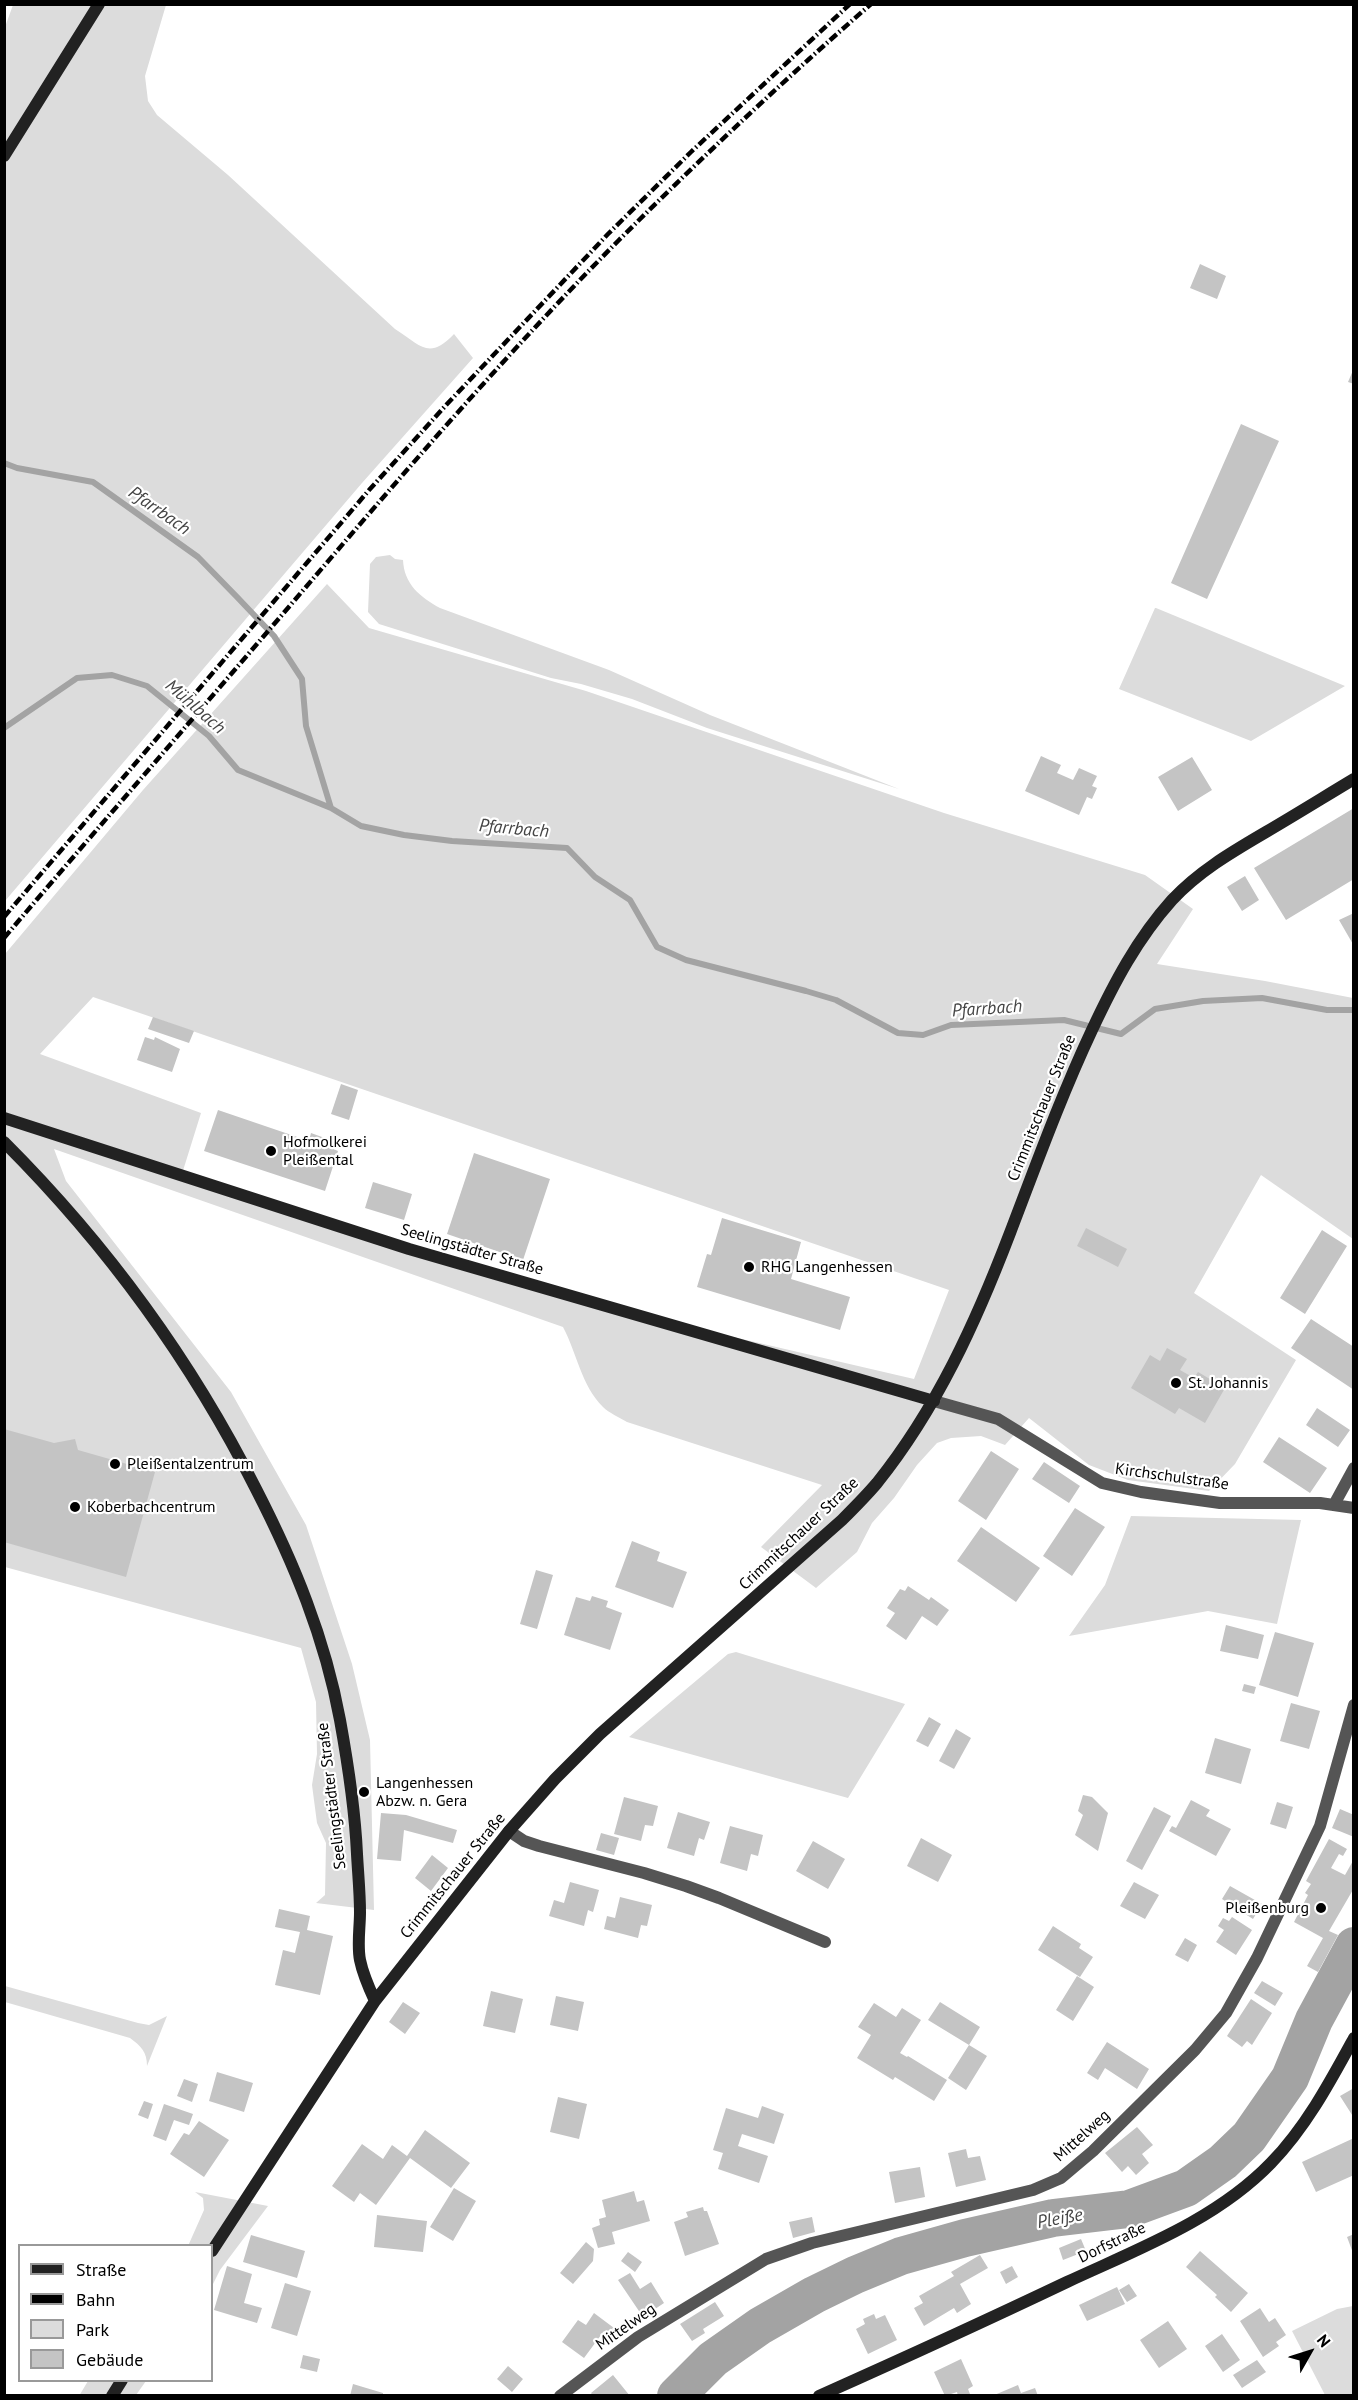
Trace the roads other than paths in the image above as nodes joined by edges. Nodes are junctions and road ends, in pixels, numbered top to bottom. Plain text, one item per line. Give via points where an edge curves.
1 (99, 4) edge
2 (4, 156) edge
3 (1353, 779) edge
4 (4, 1118) edge
5 (4, 1142) edge
6 (934, 1401) junction
7 (1353, 1468) edge
8 (1335, 1505) junction
9 (1353, 1508) edge
10 (1353, 1705) edge
11 (509, 1831) junction
12 (825, 1942) dead end
13 (375, 2001) junction
14 (1353, 2038) edge
15 (213, 2250) edge
16 (121, 2382) edge
17 (111, 2396) edge
18 (560, 2396) edge
19 (819, 2396) edge

1 - 2 street
3 - 6 street, Crimmitschauer Straße via 1216,861 1188,884 1146,931 1120,970 1080,1056 984,1296
4 - 6 street, Seelingstädter Straße via 409,1249
5 - 13 street, Seelingstädter Straße via 76,1218 164,1331 236,1449 304,1592 326,1657 340,1719 357,1850 360,1958 364,1979
6 - 8 street, Kirchschulstraße via 998,1419 1102,1483 1220,1503
6 - 11 street, Crimmitschauer Straße via 877,1483 842,1520 600,1734
7 - 8 street
8 - 9 street, Kirchschulstraße
10 - 18 street, Mittelweg via 1320,1826 1226,2013 1187,2058 1093,2151 1061,2178 1033,2190 812,2243 766,2259 638,2337
11 - 12 street via 538,1846 644,1873 719,1898
11 - 13 street, Crimmitschauer Straße
13 - 15 street, Crimmitschauer Straße
14 - 19 street, Dorfstraße via 1299,2130 1237,2191 1200,2217
16 - 17 street

